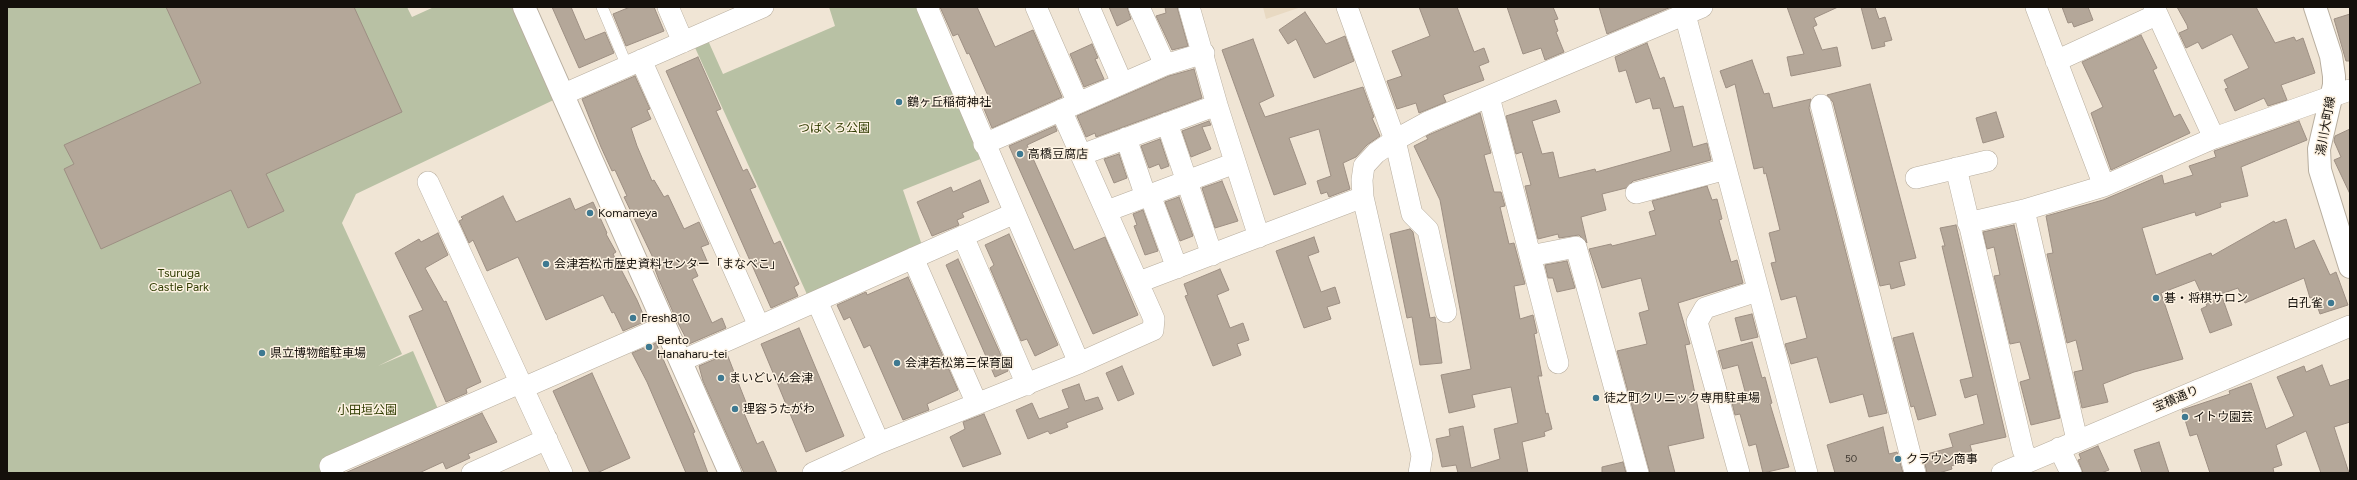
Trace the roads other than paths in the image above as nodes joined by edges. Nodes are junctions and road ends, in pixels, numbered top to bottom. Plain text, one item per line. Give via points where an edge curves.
1 (524, 7) edge
2 (602, 7) edge
3 (668, 7) edge
4 (763, 7) edge
5 (927, 7) edge
6 (1036, 7) edge
7 (1089, 7) edge
8 (1139, 7) edge
9 (1189, 7) edge
10 (1347, 7) edge
11 (2036, 7) edge
12 (2315, 7) edge
13 (1690, 9) edge
14 (2155, 11) edge
15 (683, 42) junction
16 (1204, 53) junction
17 (2056, 61) junction
18 (634, 63) junction
19 (1165, 65) junction
20 (1122, 83) junction
21 (2340, 93) edge
22 (564, 94) junction
23 (1490, 98) junction
24 (1217, 105) junction
25 (1821, 105) dead end
26 (1070, 106) junction
27 (1167, 124) junction
28 (1126, 138) junction
29 (2214, 138) junction
30 (1395, 140) junction
31 (984, 144) junction
32 (1082, 155) junction
33 (1987, 161) dead end
34 (1236, 163) junction
35 (1956, 168) junction
36 (1726, 169) junction
37 (1916, 178) dead end
38 (428, 182) dead end
39 (1186, 182) junction
40 (2104, 186) junction
41 (1636, 193) dead end
42 (1148, 196) junction
43 (1363, 197) junction
44 (2024, 210) junction
45 (1107, 211) junction
46 (1015, 213) junction
47 (1968, 223) junction
48 (963, 236) junction
49 (1259, 237) junction
50 (1212, 255) junction
51 (1530, 256) junction
52 (913, 258) junction
53 (2350, 267) edge
54 (1177, 268) junction
55 (1139, 282) junction
56 (1757, 291) junction
57 (817, 301) junction
58 (1446, 312) dead end
59 (665, 326) junction
60 (759, 326) junction
61 (2350, 326) edge
62 (681, 361) junction
63 (1080, 363) junction
64 (1558, 363) dead end
65 (1026, 384) junction
66 (521, 385) junction
67 (977, 404) junction
68 (546, 439) junction
69 (879, 443) junction
70 (2068, 444) junction
71 (2028, 462) junction
72 (333, 473) edge
73 (472, 473) edge
74 (562, 473) edge
75 (730, 473) edge
76 (813, 473) edge
77 (1419, 473) edge
78 (1638, 473) edge
79 (1739, 473) edge
80 (1807, 473) edge
81 (1915, 473) edge
82 (2002, 473) edge
83 (2071, 473) edge

1 - 22 street
2 - 18 lane
3 - 15 street
4 - 15 street
5 - 31 street
6 - 26 street
7 - 20 street
8 - 19 street
9 - 16 street
10 - 30 street
11 - 17 street
12 - 21 street, 湯川大町線 via 2333,67 2334,85
13 - 23 street
13 - 36 street
14 - 17 street
14 - 29 street
15 - 18 street
16 - 19 street
16 - 24 street
17 - 40 street
18 - 22 street
18 - 60 street
19 - 20 street
20 - 26 street
21 - 29 street
21 - 53 street, 湯川大町線 via 2319,150 2320,170
22 - 59 street
23 - 30 street via 1428,122
23 - 51 street
24 - 27 street
24 - 34 street
25 - 81 street
26 - 31 street
26 - 32 street
27 - 28 street
27 - 39 street
28 - 32 street
28 - 42 street
29 - 40 street
30 - 43 street via 1376,153 1364,166
30 - 58 street via 1412,214 1428,230
31 - 46 street
32 - 45 street
33 - 35 street
34 - 39 street
34 - 49 street
35 - 37 street
35 - 47 street
36 - 41 street
36 - 56 street
38 - 66 street
39 - 42 street
39 - 50 street
40 - 44 street
42 - 45 street
42 - 54 street
43 - 49 street
43 - 77 street via 1422,456
44 - 47 street
44 - 70 street
45 - 55 street
46 - 48 street
46 - 63 street
47 - 71 street
48 - 52 street
48 - 65 street
49 - 50 street
50 - 54 street
51 - 64 street
51 - 78 street via 1576,247
52 - 57 street
52 - 67 street
54 - 55 street
55 - 63 street via 1154,319 1153,330
56 - 79 street via 1705,308 1697,322
56 - 80 street
57 - 60 street
57 - 69 street
59 - 62 street
59 - 66 street
60 - 62 street
61 - 70 street, 宝積通り
62 - 75 street
63 - 65 street
65 - 67 street
66 - 68 street
66 - 72 street via 330,466
67 - 69 street
68 - 73 street
68 - 74 street
69 - 76 street
70 - 71 street, 宝積通り
70 - 83 street
71 - 82 street, 宝積通り

